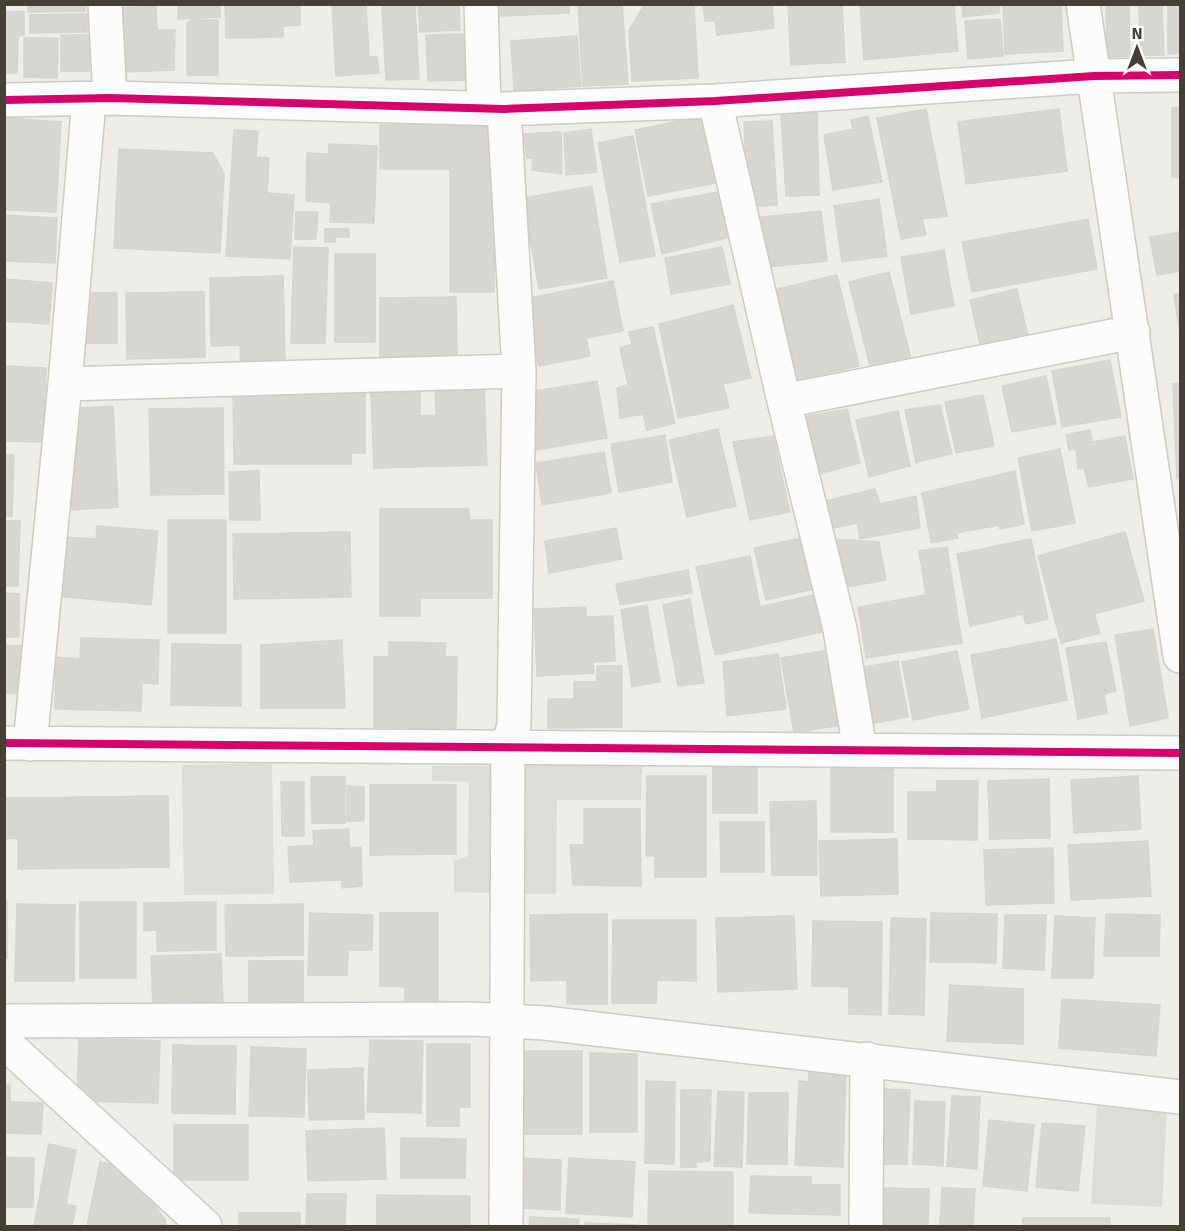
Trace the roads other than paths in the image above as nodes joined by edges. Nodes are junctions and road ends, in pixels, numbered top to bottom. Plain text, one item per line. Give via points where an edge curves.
1 (105, 4) edge
2 (481, 4) edge
3 (1083, 4) edge
4 (1180, 75) edge
5 (1094, 76) junction
6 (99, 99) junction
7 (4, 100) edge
8 (716, 101) junction
9 (494, 108) junction
10 (1132, 332) junction
11 (519, 371) junction
12 (65, 384) junction
13 (784, 401) junction
14 (1169, 501) edge
15 (1180, 656) edge
16 (17, 743) edge
17 (508, 747) junction
18 (860, 750) junction
19 (1180, 753) edge
20 (505, 1021) junction
21 (4, 1022) edge
22 (4, 1042) edge
23 (867, 1059) junction
24 (1180, 1097) edge
25 (205, 1227) edge
26 (506, 1227) edge
27 (866, 1227) edge

1 - 6 street
2 - 9 street
3 - 5 street
4 - 5 street
5 - 8 street
5 - 10 street
6 - 7 street
6 - 9 street
6 - 12 street
8 - 9 street
8 - 13 street
9 - 11 street
10 - 13 street
10 - 14 street
11 - 12 street
11 - 17 street via 514,724
12 - 16 street
13 - 18 street via 840,629
14 - 15 street
16 - 17 street via 225,755
17 - 18 street
17 - 20 street
18 - 19 street
20 - 21 street
20 - 23 street
20 - 26 street
22 - 25 street
23 - 24 street
23 - 27 street

